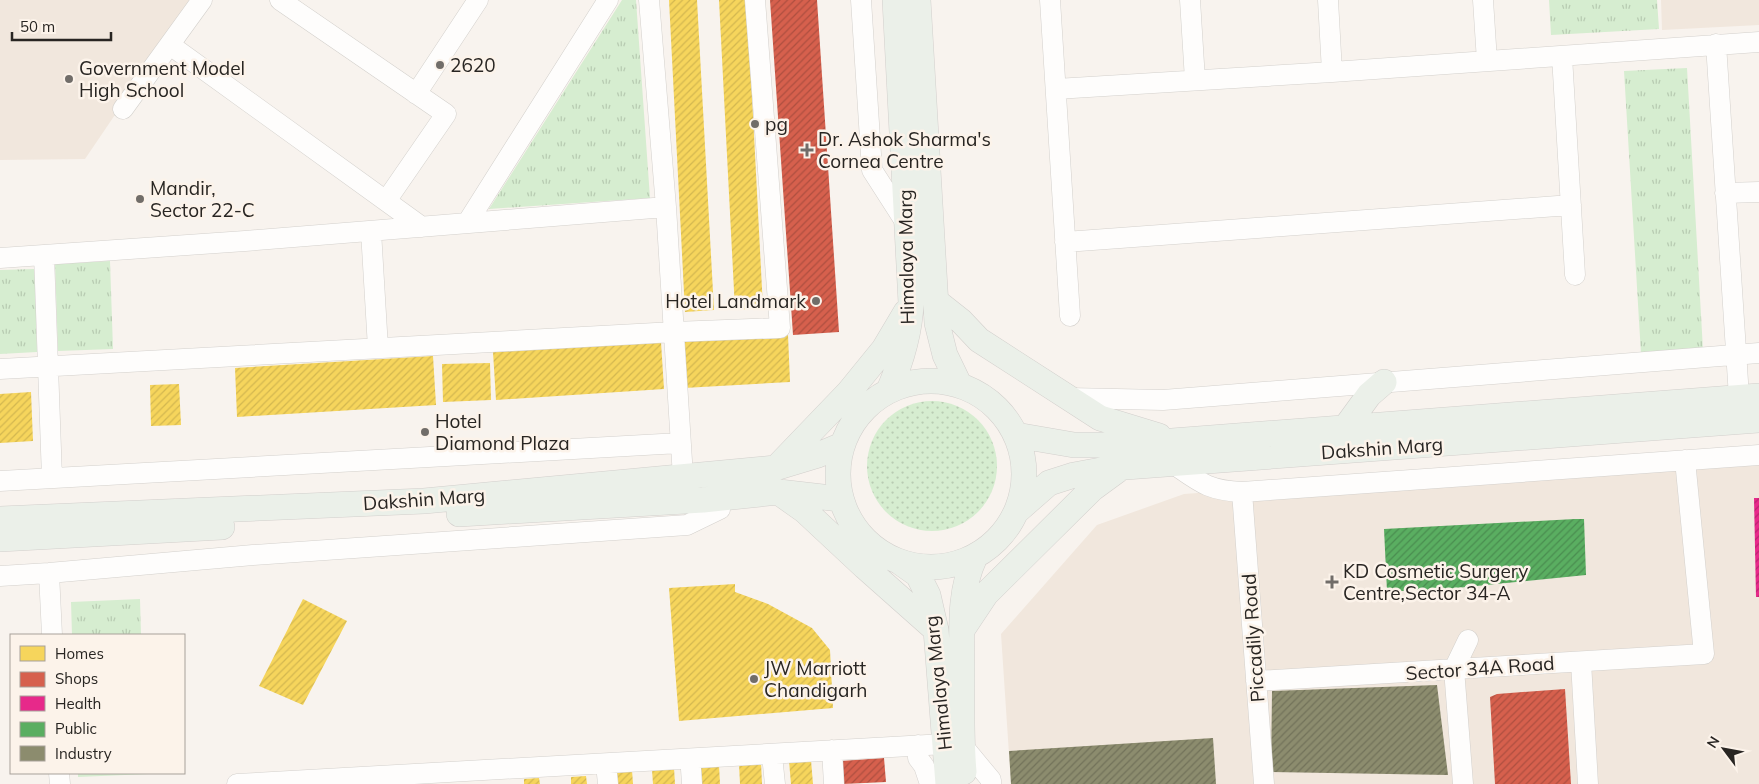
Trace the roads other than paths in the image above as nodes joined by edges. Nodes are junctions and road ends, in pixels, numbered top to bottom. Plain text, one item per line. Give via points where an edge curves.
1 (202, 0) edge
2 (608, 0) edge
3 (649, 0) edge
4 (755, 0) edge
5 (862, 0) edge
6 (895, 0) edge
7 (918, 0) edge
8 (1050, 0) edge
9 (1190, 0) edge
10 (1328, 0) edge
11 (1483, 0) edge
12 (476, 1) edge
13 (290, 3) edge
14 (1759, 42) edge
15 (1716, 44) junction
16 (170, 45) junction
17 (1562, 56) junction
18 (1487, 60) junction
19 (1332, 72) junction
20 (1195, 80) junction
21 (1056, 89) junction
22 (416, 94) junction
23 (123, 109) dead end
24 (1759, 192) edge
25 (1726, 193) junction
26 (386, 201) junction
27 (1571, 205) junction
28 (666, 207) junction
29 (467, 223) junction
30 (906, 223) junction
31 (422, 227) junction
32 (371, 231) junction
33 (1065, 242) junction
34 (1, 254) edge
35 (44, 254) junction
36 (1575, 276) dead end
37 (937, 302) junction
38 (911, 303) junction
39 (1070, 316) dead end
40 (674, 332) junction
41 (378, 348) junction
42 (1759, 353) edge
43 (1736, 354) junction
44 (48, 366) junction
45 (0, 368) edge
46 (1384, 382) junction
47 (959, 384) junction
48 (889, 390) junction
49 (1749, 397) edge
50 (1069, 398) junction
51 (1759, 420) edge
52 (1345, 428) junction
53 (1016, 435) junction
54 (680, 443) junction
55 (842, 445) junction
56 (1173, 452) junction
57 (1759, 455) edge
58 (1685, 460) junction
59 (1120, 468) junction
60 (683, 477) junction
61 (52, 478) junction
62 (777, 480) junction
63 (0, 481) edge
64 (1242, 492) junction
65 (719, 497) junction
66 (840, 499) junction
67 (1017, 511) junction
68 (0, 519) edge
69 (0, 538) edge
70 (975, 557) junction
71 (901, 563) junction
72 (49, 573) junction
73 (0, 576) edge
74 (936, 630) junction
75 (962, 630) junction
76 (52, 634) edge
77 (1468, 640) dead end
78 (1581, 662) junction
79 (1454, 669) junction
80 (1256, 681) junction
81 (918, 745) junction
82 (953, 745) junction
83 (832, 750) junction
84 (237, 784) edge
85 (241, 784) edge
86 (834, 784) edge
87 (930, 784) edge
88 (948, 784) edge
89 (964, 784) edge
90 (991, 784) edge
91 (1264, 784) edge
92 (1463, 784) edge
93 (1588, 784) edge

1 - 16 street
2 - 29 street
3 - 28 street
4 - 40 street via 780,328
5 - 30 street via 872,170
6 - 30 main road, Himalaya Marg
7 - 37 main road, Himalaya Marg
8 - 21 street
9 - 20 street
10 - 19 street
11 - 18 street
12 - 22 street
13 - 22 street
14 - 15 street
15 - 17 street
15 - 25 street
16 - 23 street
16 - 26 street
17 - 18 street
17 - 27 street
18 - 19 street
19 - 20 street
20 - 21 street
21 - 33 street
22 - 26 street via 446,114
24 - 25 street
25 - 43 street
26 - 31 street
27 - 33 street
27 - 36 street
28 - 29 street
28 - 40 street
29 - 31 street
30 - 38 main road, Himalaya Marg
31 - 32 street
32 - 35 street
32 - 41 street
33 - 39 street
34 - 35 street
35 - 44 street
37 - 47 main road, Himalaya Marg via 937,323 945,354
37 - 50 main road via 979,340
38 - 48 main road, Himalaya Marg via 902,356
38 - 62 main road via 884,348
40 - 41 street
40 - 54 street
41 - 44 street
42 - 43 street
43 - 46 street
43 - 49 street
44 - 45 street
44 - 61 street
46 - 50 street via 1163,400
46 - 52 main road via 1369,395
47 - 48 main road via 936,380 911,382
47 - 53 main road via 983,395 1002,413
48 - 55 main road via 868,404
49 - 52 main road, Dakshin Marg
50 - 56 main road via 1100,418
51 - 56 main road, Dakshin Marg
52 - 56 main road, Dakshin Marg
53 - 56 main road, Dakshin Marg via 1074,446 1120,445
53 - 67 main road via 1024,460 1024,486
54 - 60 street
54 - 61 street
55 - 62 main road, Dakshin Marg via 818,455
55 - 66 main road via 838,463
56 - 59 main road, Dakshin Marg
56 - 64 street via 1204,485 1220,491
57 - 58 street
58 - 64 street
58 - 78 street, Sector 34A Road via 1704,654
59 - 67 main road, Dakshin Marg via 1074,475 1049,483
59 - 75 main road via 1092,489 986,594
60 - 62 main road, Dakshin Marg
60 - 68 main road, Dakshin Marg via 424,501
61 - 63 street
62 - 65 main road, Dakshin Marg
62 - 66 main road, Dakshin Marg
62 - 74 main road via 805,511
64 - 80 street, Piccadily Road
65 - 69 main road, Dakshin Marg via 433,516
65 - 72 street via 720,509 686,525 253,555
66 - 71 main road via 849,520 863,539 880,554
67 - 70 main road via 1007,529
70 - 71 main road via 951,566 926,568
70 - 75 main road, Himalaya Marg via 963,597
71 - 74 main road, Himalaya Marg via 918,575 928,595
72 - 73 street
72 - 76 street
74 - 82 main road, Himalaya Marg
75 - 82 main road, Himalaya Marg
77 - 79 street
78 - 79 street, Sector 34A Road
78 - 93 street
79 - 80 street, Sector 34A Road
79 - 92 street
80 - 91 street, Piccadily Road
81 - 82 street
81 - 83 street
81 - 87 street via 918,758
82 - 88 main road, Himalaya Marg
82 - 89 main road, Himalaya Marg
82 - 90 street via 991,780
83 - 85 street
83 - 86 street
84 - 85 street

